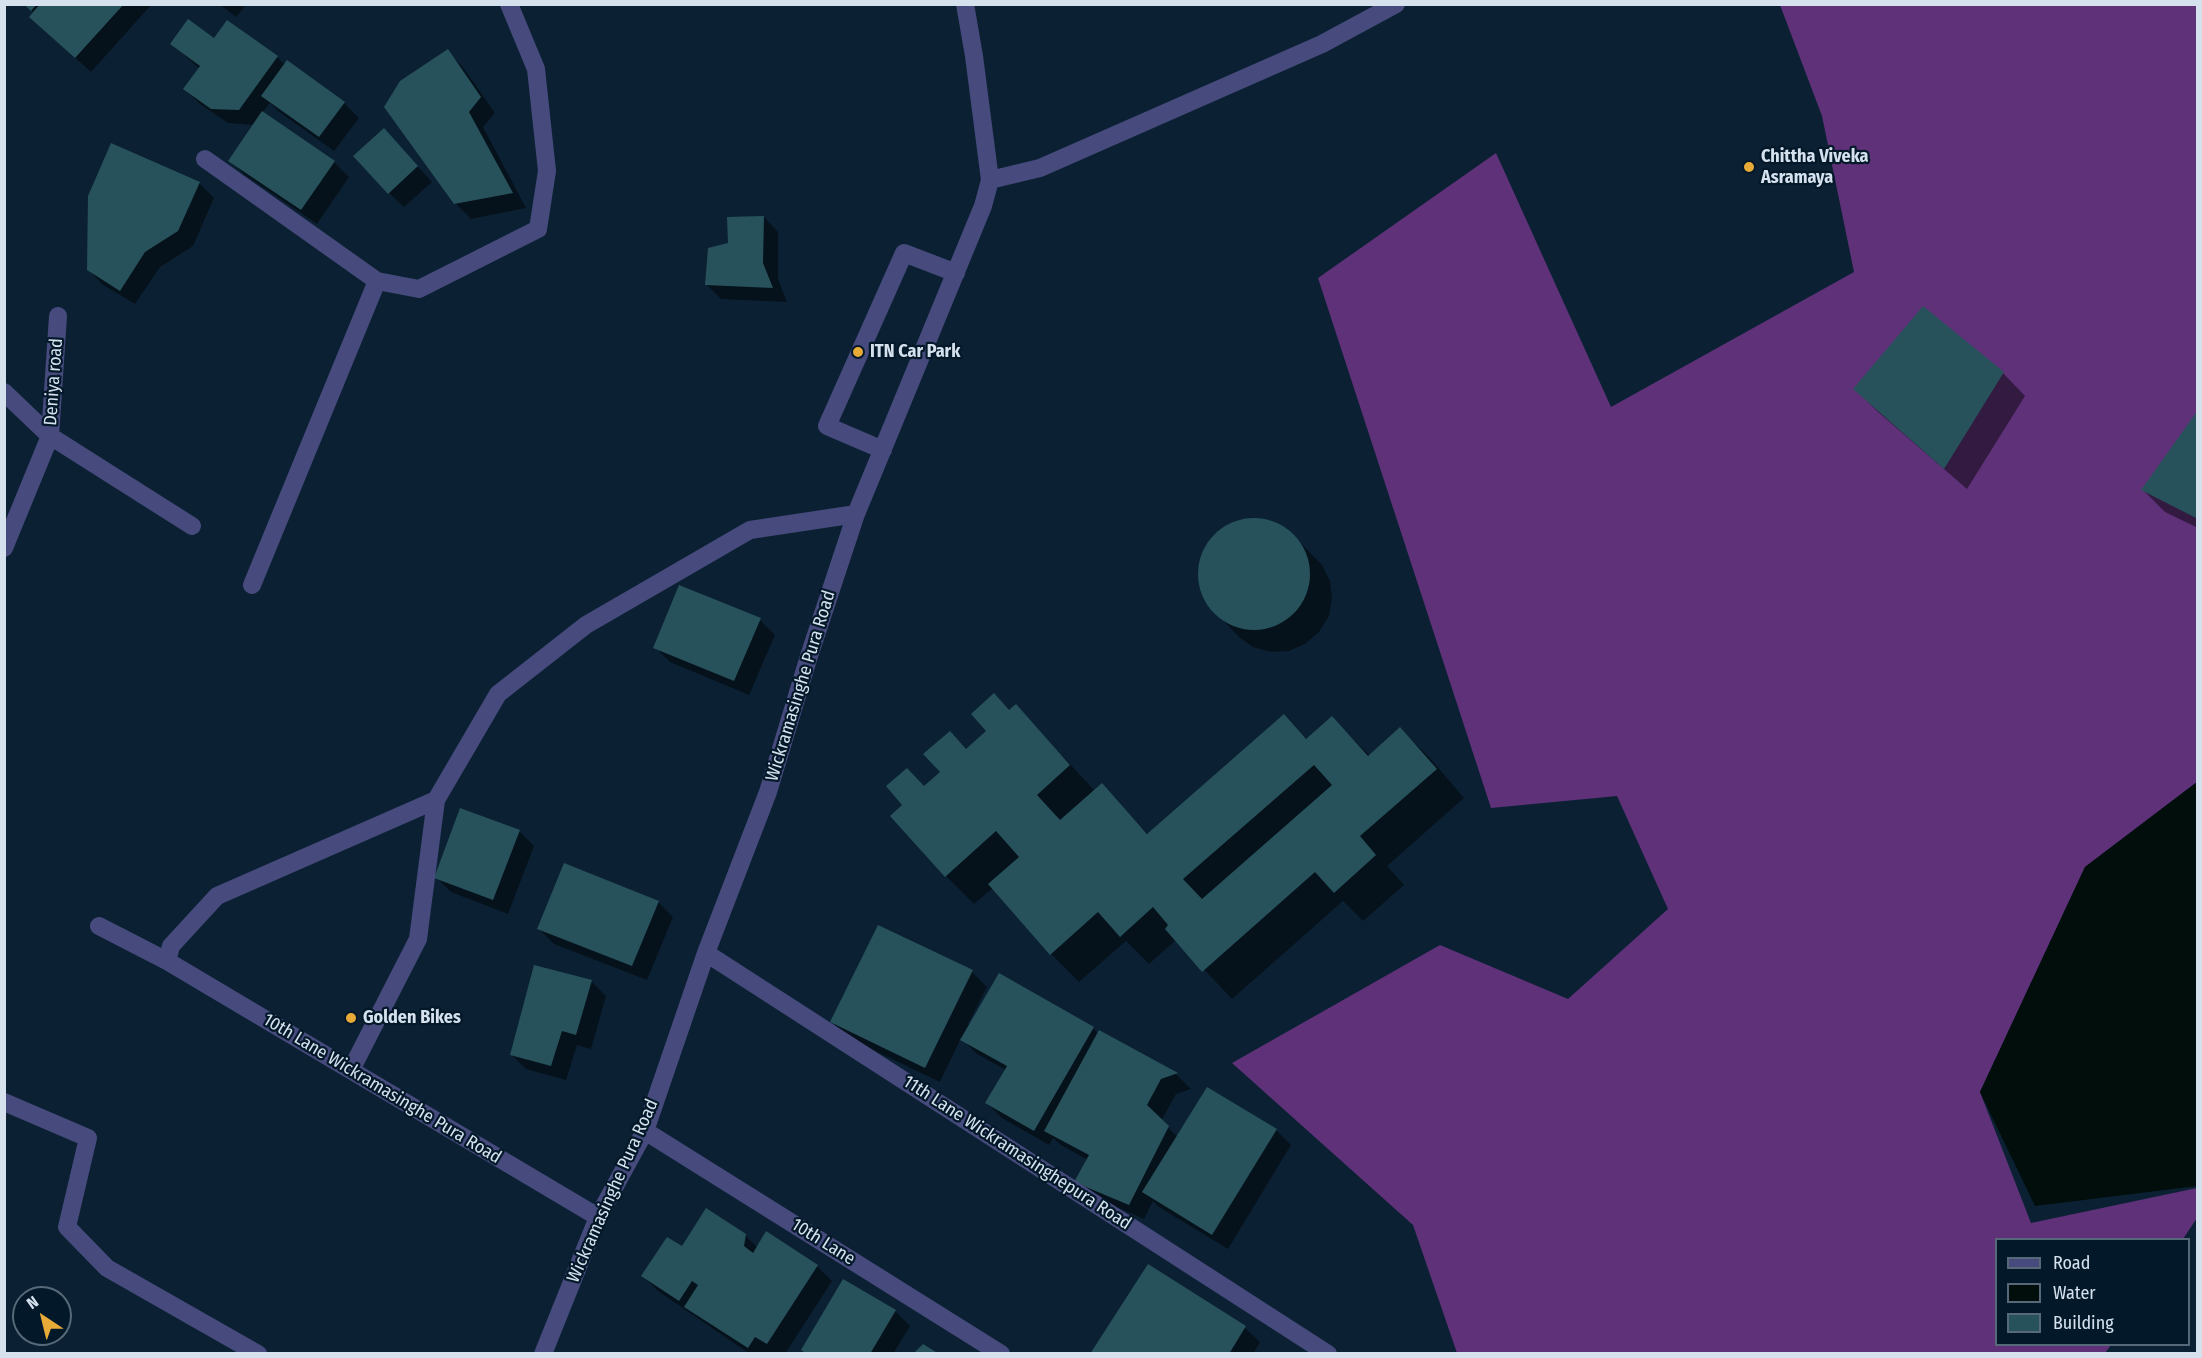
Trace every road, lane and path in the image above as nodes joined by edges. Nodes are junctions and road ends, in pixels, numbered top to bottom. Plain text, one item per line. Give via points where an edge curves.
1 (509, 4) edge
2 (965, 4) edge
3 (1396, 4) edge
4 (205, 159) dead end
5 (990, 180) junction
6 (956, 273) junction
7 (377, 280) junction
8 (58, 316) dead end
9 (4, 392) edge
10 (50, 436) junction
11 (883, 450) junction
12 (856, 514) junction
13 (192, 526) dead end
14 (4, 548) edge
15 (252, 585) dead end
16 (436, 800) junction
17 (99, 926) dead end
18 (706, 953) junction
19 (167, 961) junction
20 (351, 1070) junction
21 (4, 1102) edge
22 (645, 1131) junction
23 (597, 1217) junction
24 (258, 1353) edge
25 (543, 1353) edge
26 (1001, 1353) edge
27 (1328, 1353) edge

1 - 7 street via 536,69 547,171 538,229 419,289
2 - 5 street, Wickramasinghe Pura Road
3 - 5 street via 1322,44 1040,168
4 - 7 street
5 - 6 street, Wickramasinghe Pura Road
6 - 11 street, Wickramasinghe Pura Road
6 - 11 street via 904,253 826,426
7 - 15 street
8 - 10 street, Deniya road
9 - 10 street
10 - 13 street
10 - 14 street, Deniya road
11 - 12 street, Wickramasinghe Pura Road
12 - 16 street via 750,530 586,626 498,694
12 - 18 street, Wickramasinghe Pura Road via 768,792
16 - 19 street via 217,896 171,946
16 - 20 street via 418,939
17 - 19 street, 10th Lane Wickramasinghe Pura Road
18 - 22 street, Wickramasinghe Pura Road
18 - 27 street, 11th Lane Wickramasinghepura Road
19 - 20 street, 10th Lane Wickramasinghe Pura Road
20 - 23 street, 10th Lane Wickramasinghe Pura Road
21 - 24 street via 88,1138 67,1227 106,1269
22 - 23 street, Wickramasinghe Pura Road
22 - 26 street, 10th Lane
23 - 25 street, Wickramasinghe Pura Road

